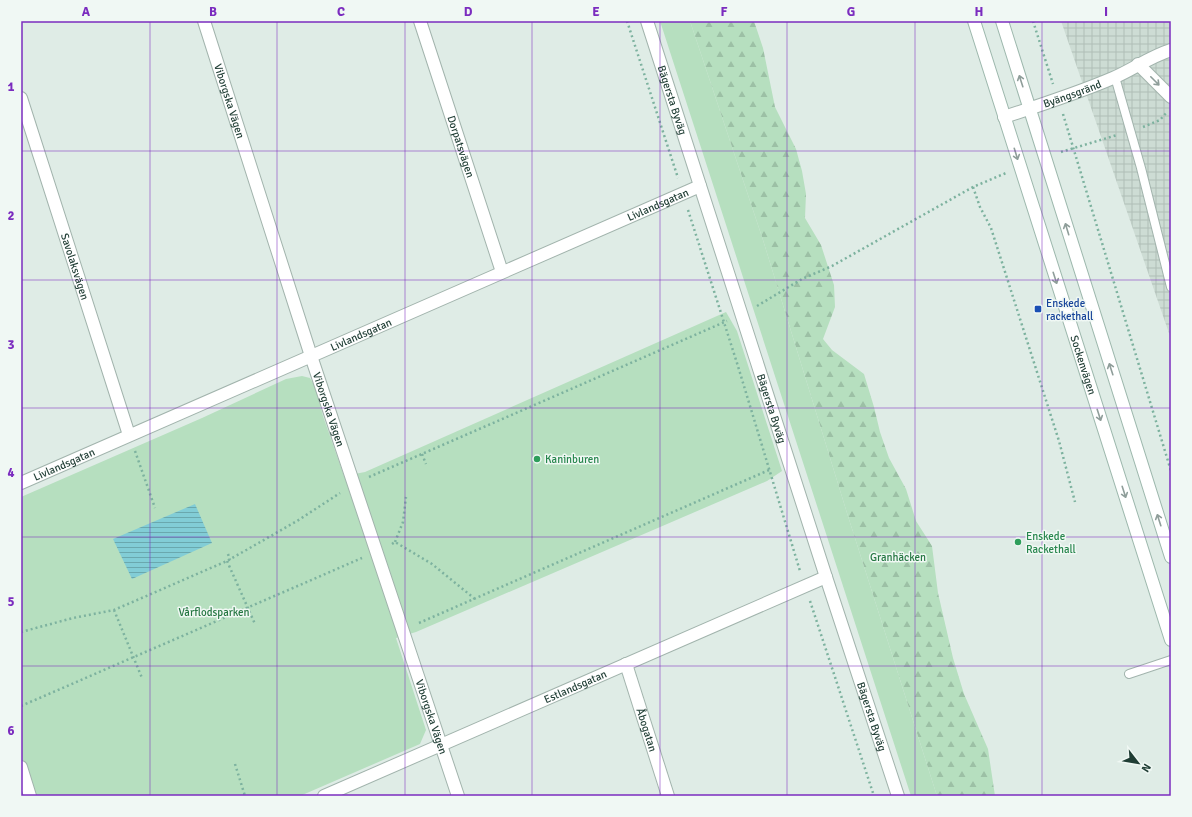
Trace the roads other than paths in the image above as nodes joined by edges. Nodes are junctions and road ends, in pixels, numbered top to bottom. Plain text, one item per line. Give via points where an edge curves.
1 (204, 21) edge
2 (420, 21) edge
3 (647, 21) edge
4 (974, 21) edge
5 (1002, 21) edge
6 (1171, 50) edge
7 (1138, 64) junction
8 (1115, 77) junction
9 (1171, 97) edge
10 (21, 98) edge
11 (1030, 108) junction
12 (1004, 117) junction
13 (700, 186) junction
14 (502, 272) junction
15 (1171, 287) edge
16 (311, 356) junction
17 (129, 435) junction
18 (21, 483) edge
19 (1171, 557) edge
20 (826, 577) junction
21 (1171, 640) edge
22 (1171, 660) edge
23 (626, 664) junction
24 (1129, 674) dead end
25 (442, 744) junction
26 (21, 767) edge
27 (30, 796) edge
28 (324, 796) edge
29 (458, 796) edge
30 (668, 796) edge
31 (898, 796) edge

1 - 16 street, Viborgska Vägen
2 - 14 street, Dorpatsvägen
3 - 13 street, Bägersta Byväg
4 - 12 street, Sockenvägen
11 -> 5 street
6 - 7 street, Byängsgränd
7 - 8 street, Byängsgränd
7 -> 9 street
8 - 11 street, Byängsgränd via 1058,100
8 - 15 lane
10 - 17 street, Savolaksvägen
11 - 12 street, Byängsgränd
19 -> 11 street
12 -> 21 street, Sockenvägen
13 - 14 street, Livlandsgatan
13 - 20 street, Bägersta Byväg
14 - 16 street, Livlandsgatan
16 - 17 street, Livlandsgatan
16 - 25 street, Viborgska Vägen
17 - 18 street, Livlandsgatan
20 - 23 street, Estlandsgatan
20 - 31 street, Bägersta Byväg
22 - 24 lane
23 - 25 street, Estlandsgatan
23 - 30 street, Åbogatan
25 - 28 street, Estlandsgatan
25 - 29 street, Viborgska Vägen
26 - 27 street

